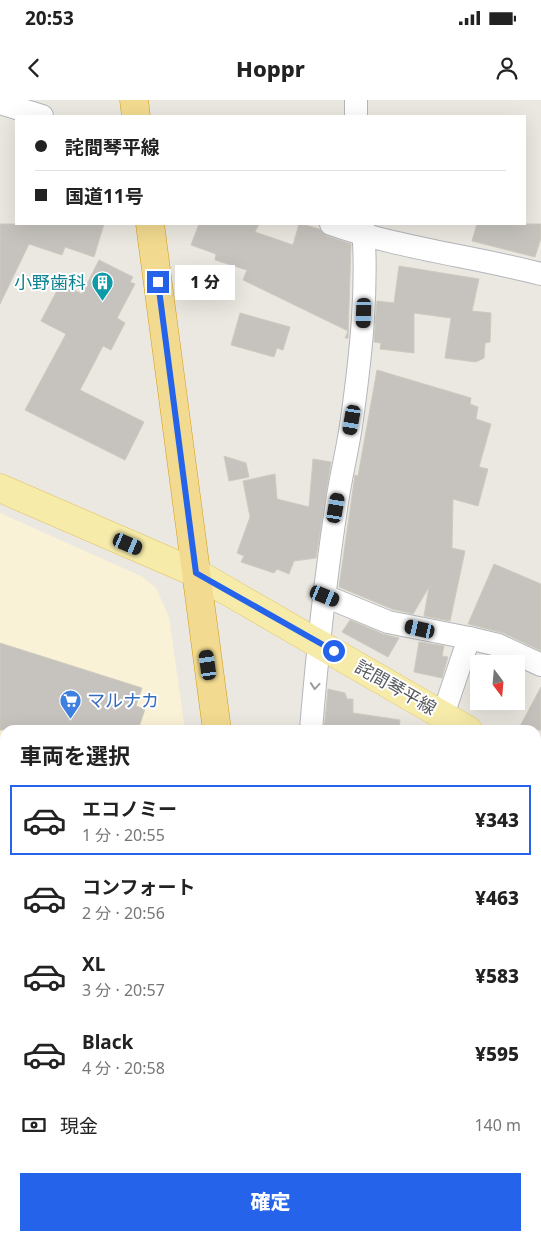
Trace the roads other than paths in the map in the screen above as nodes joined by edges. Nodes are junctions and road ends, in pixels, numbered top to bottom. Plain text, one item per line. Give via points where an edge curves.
1 (134, 100) edge
2 (356, 100) edge
3 (0, 103) edge
4 (39, 115) edge
5 (136, 115) edge
6 (356, 115) edge
7 (150, 225) edge
8 (336, 225) edge
9 (363, 230) edge
10 (541, 274) edge
11 (0, 488) edge
12 (196, 573) junction
13 (325, 596) junction
14 (469, 638) junction
15 (318, 642) junction
16 (541, 665) edge
17 (443, 715) junction
18 (216, 725) edge
19 (311, 725) edge
20 (460, 725) edge

1 - 5 highway
2 - 6 street
3 - 4 street
7 - 12 highway
8 - 9 street
9 - 10 street
9 - 13 street via 366,246 363,330
11 - 12 main road, 詫間琴平線
12 - 15 main road, 詫間琴平線
12 - 18 highway
13 - 14 street via 388,622
13 - 15 street
14 - 16 street via 498,645
14 - 17 street
15 - 17 main road, 詫間琴平線
15 -> 19 street
17 - 20 main road, 詫間琴平線

